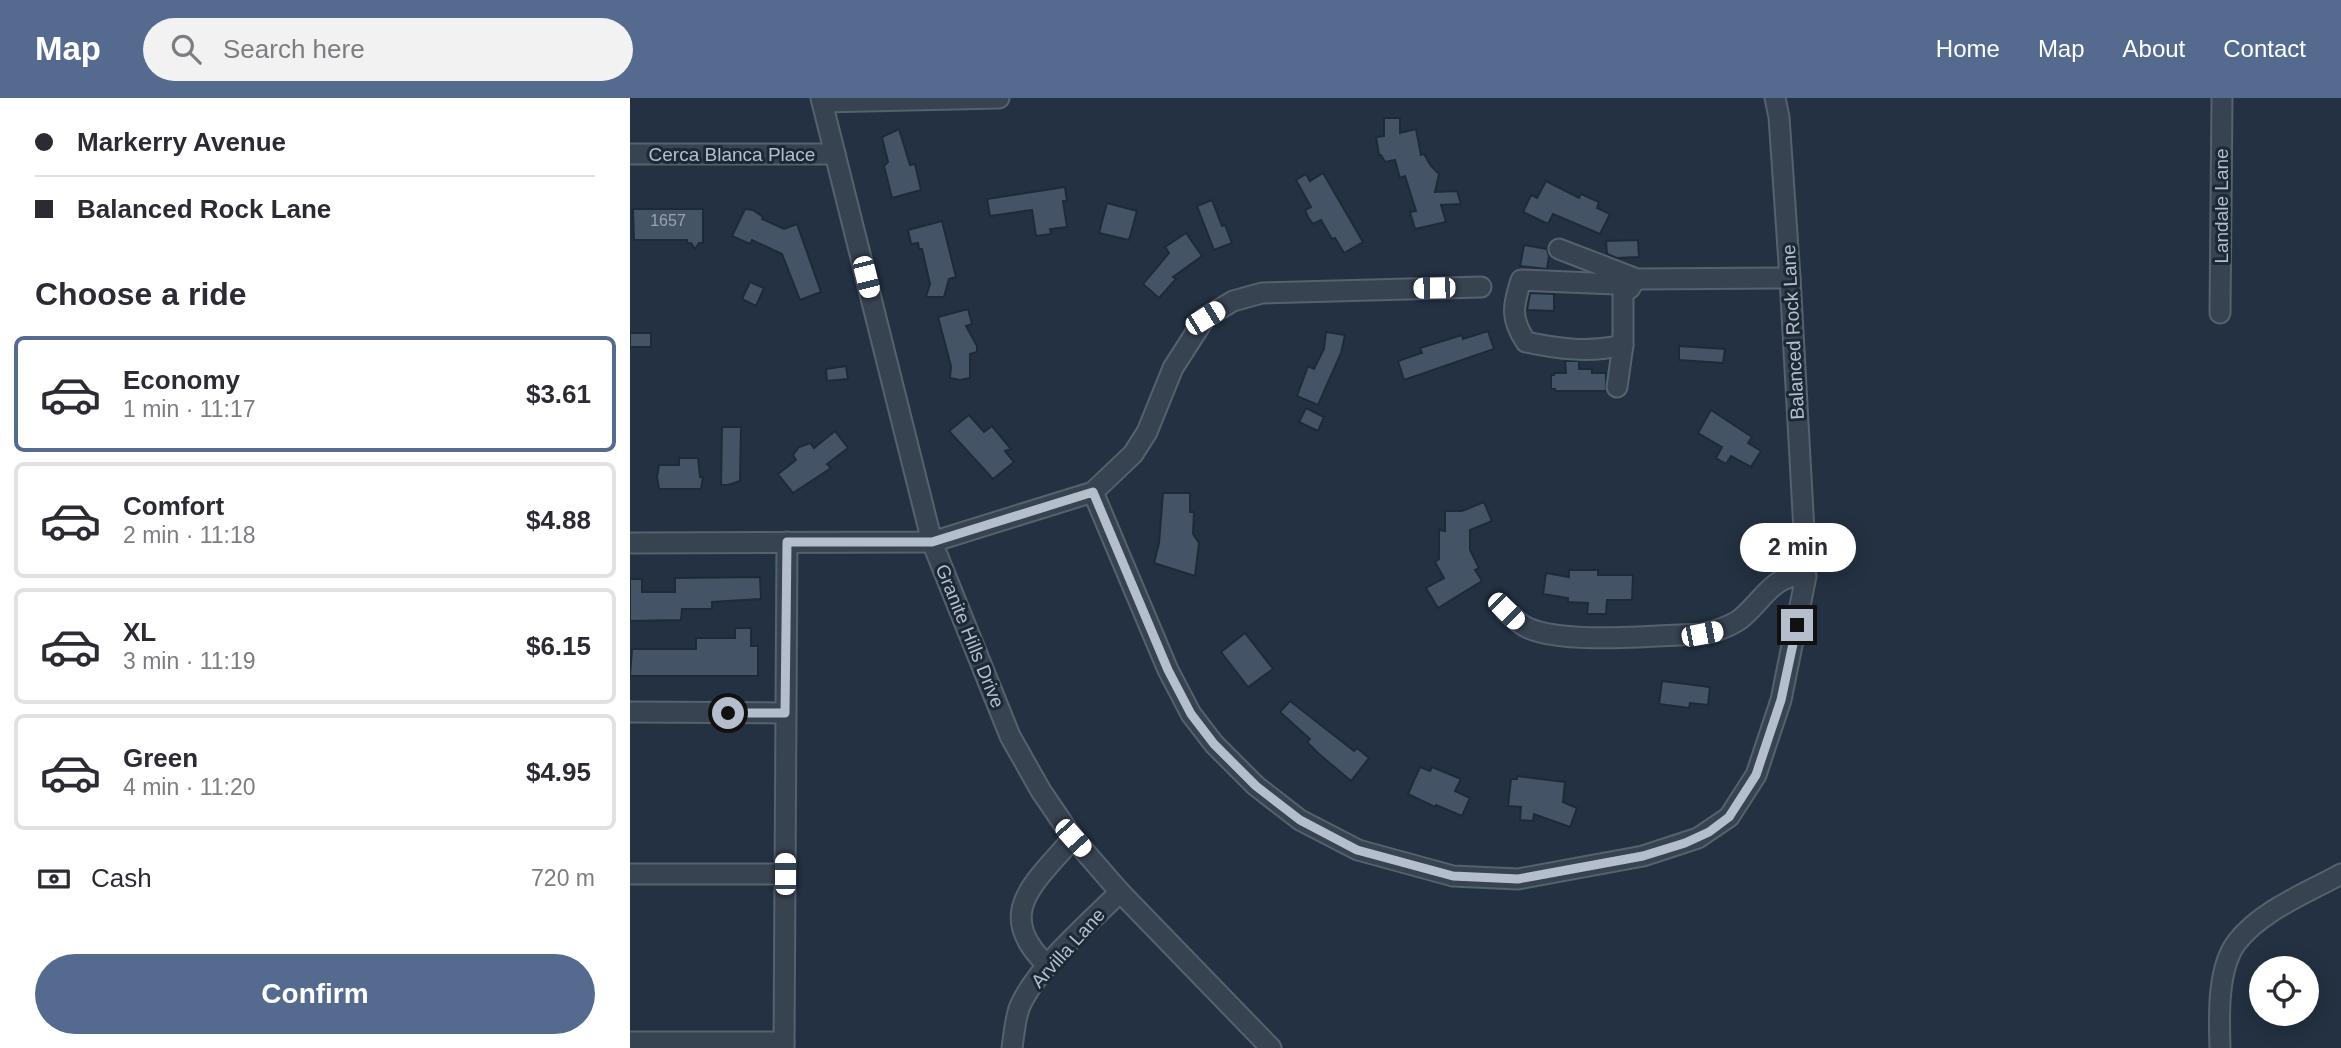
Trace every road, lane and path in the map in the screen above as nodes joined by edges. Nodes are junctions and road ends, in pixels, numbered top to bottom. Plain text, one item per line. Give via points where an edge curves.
1 (999, 98) edge
2 (1775, 98) edge
3 (2222, 98) edge
4 (821, 100) edge
5 (630, 154) edge
6 (835, 154) junction
7 (1559, 248) dead end
8 (1790, 278) junction
9 (1633, 283) junction
10 (1481, 286) dead end
11 (2220, 313) dead end
12 (1623, 345) junction
13 (1618, 387) dead end
14 (1093, 492) junction
15 (787, 542) junction
16 (932, 542) junction
17 (630, 543) edge
18 (1806, 572) junction
19 (1506, 611) dead end
20 (630, 712) edge
21 (785, 713) junction
22 (1073, 838) junction
23 (630, 874) edge
24 (785, 874) junction
25 (2341, 874) edge
26 (1120, 892) junction
27 (1048, 966) junction
28 (630, 1042) edge
29 (784, 1045) edge
30 (1012, 1048) edge
31 (1271, 1048) edge
32 (2220, 1048) edge

1 - 4 street
2 - 8 street, Balanced Rock Lane
3 - 11 street, Landale Lane
4 - 6 street, Granite Hills Drive
5 - 6 street, Cerca Blanca Place
6 - 16 street, Granite Hills Drive
7 - 9 street
8 - 9 street
8 - 18 street, Balanced Rock Lane
9 - 12 street via 1623,295
9 - 12 street via 1521,280 1514,303 1515,325 1526,342 1602,350
10 - 14 street via 1262,293 1233,301 1205,318 1172,368 1147,432 1133,454
12 - 13 street
14 - 16 street
14 - 18 street, Balanced Rock Lane via 1168,670 1191,714 1214,744 1256,786 1300,820 1357,850 1453,876 1518,879 1643,856 1698,838 1729,817 1756,775 1781,700
15 - 16 street
15 - 17 street
15 - 21 street
16 - 22 street, Granite Hills Drive via 1010,736
18 - 19 street via 1783,579 1742,618 1702,634 1571,637 1529,629
20 - 21 street
21 - 24 street
22 - 26 street, Granite Hills Drive
22 - 27 street via 1033,882 1021,911 1021,929 1031,949
23 - 24 street
24 - 29 street
25 - 32 street via 2267,915 2236,943 2228,958 2219,1007
26 - 27 street, Arvilla Lane
26 - 31 street, Granite Hills Drive
27 - 30 street, Arvilla Lane via 1019,1007
28 - 29 street

